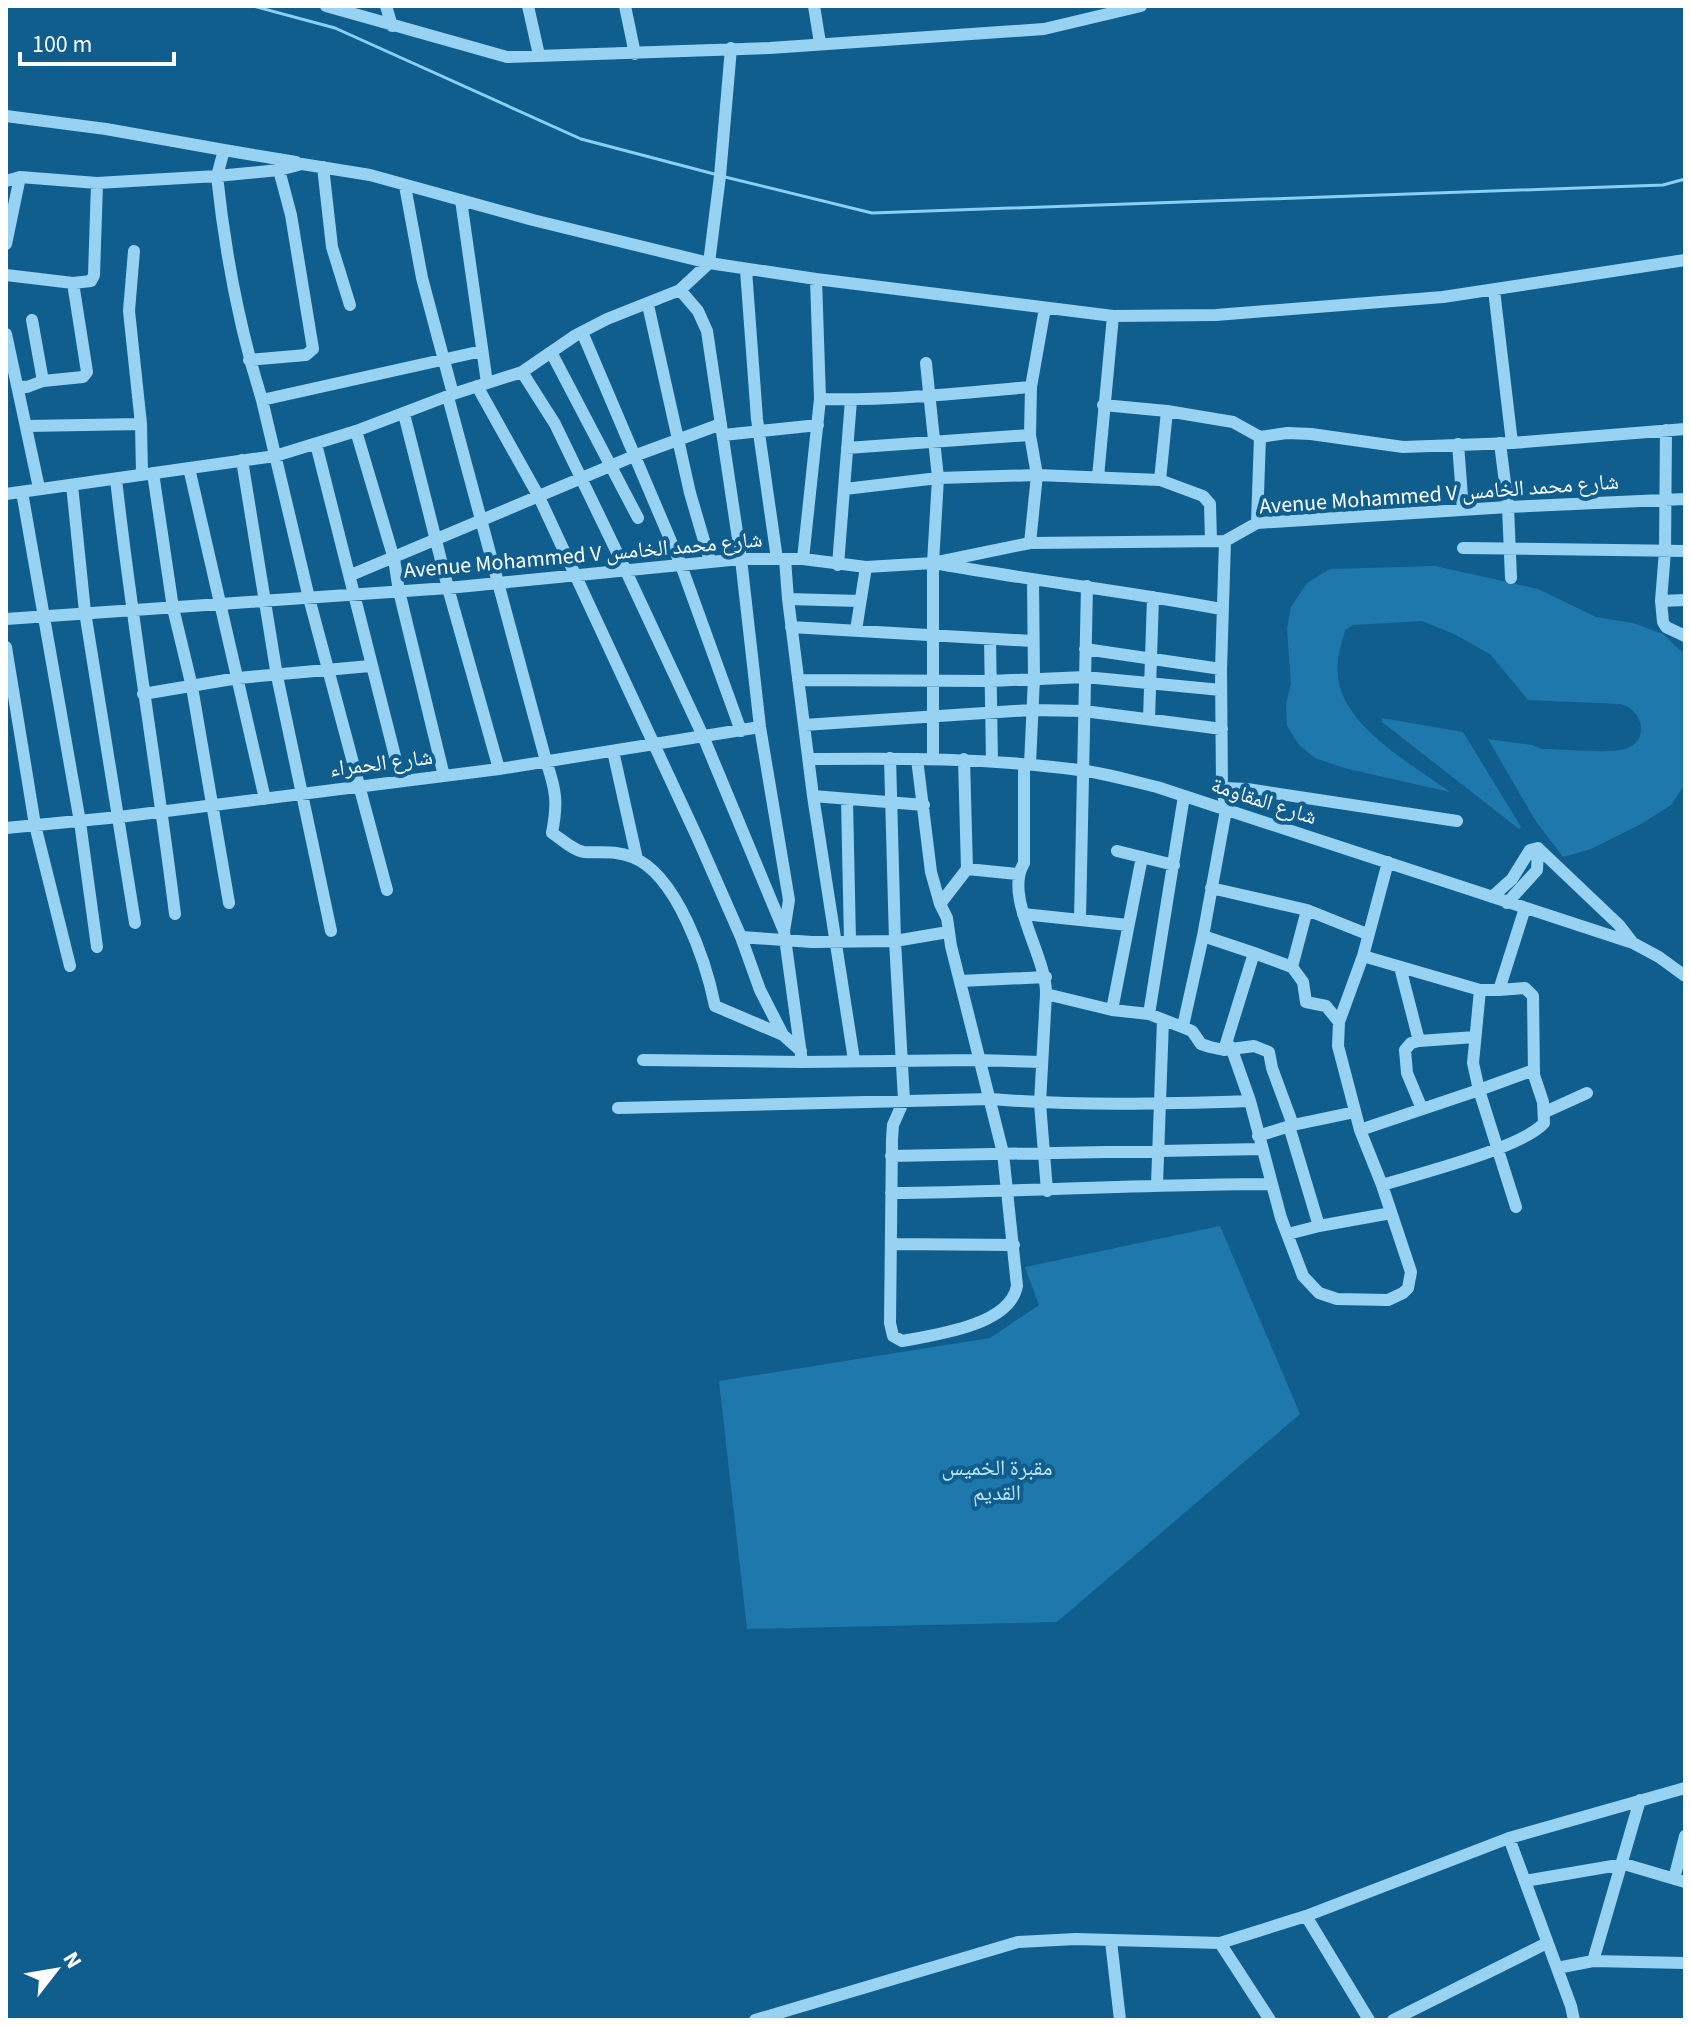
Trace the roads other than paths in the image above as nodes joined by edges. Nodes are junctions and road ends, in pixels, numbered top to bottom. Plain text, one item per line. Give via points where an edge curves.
1 (326, 6) edge
2 (386, 6) edge
3 (528, 6) edge
4 (625, 6) edge
5 (814, 6) edge
6 (1141, 6) edge
7 (392, 26) junction
8 (820, 43) junction
9 (731, 48) junction
10 (635, 54) junction
11 (539, 55) junction
12 (6, 116) edge
13 (224, 150) junction
14 (302, 164) junction
15 (323, 167) junction
16 (279, 170) junction
17 (217, 176) junction
18 (20, 177) junction
19 (6, 181) edge
20 (97, 183) junction
21 (405, 186) junction
22 (461, 200) junction
23 (6, 244) edge
24 (134, 251) dead end
25 (1685, 260) edge
26 (709, 263) junction
27 (746, 270) junction
28 (6, 275) edge
29 (816, 279) junction
30 (73, 283) junction
31 (680, 290) junction
32 (1494, 290) junction
33 (350, 305) dead end
34 (648, 305) junction
35 (1045, 308) junction
36 (1113, 316) junction
37 (32, 320) dead end
38 (582, 332) junction
39 (6, 334) edge
40 (482, 351) junction
41 (551, 352) junction
42 (249, 360) junction
43 (442, 360) junction
44 (926, 363) dead end
45 (522, 372) junction
46 (43, 381) junction
47 (482, 384) junction
48 (17, 386) junction
49 (1031, 387) junction
50 (450, 395) junction
51 (930, 395) junction
52 (820, 399) junction
53 (262, 400) junction
54 (851, 400) junction
55 (1103, 405) junction
56 (1167, 411) junction
57 (404, 414) junction
58 (141, 424) junction
59 (818, 425) junction
60 (27, 426) junction
61 (722, 429) junction
62 (1685, 429) edge
63 (1666, 430) junction
64 (356, 431) junction
65 (759, 431) junction
66 (1030, 435) junction
67 (1260, 437) junction
68 (679, 440) junction
69 (934, 442) junction
70 (1506, 443) junction
71 (316, 444) junction
72 (1458, 444) junction
73 (847, 448) junction
74 (275, 456) junction
75 (634, 456) junction
76 (242, 460) junction
77 (610, 466) junction
78 (189, 468) junction
79 (148, 474) junction
80 (1037, 475) junction
81 (1098, 477) junction
82 (938, 478) junction
83 (116, 479) junction
84 (580, 479) junction
85 (1160, 480) junction
86 (72, 485) junction
87 (39, 488) junction
88 (845, 489) junction
89 (22, 492) junction
90 (6, 494) edge
91 (539, 497) junction
92 (1685, 499) edge
93 (1665, 500) junction
94 (1508, 507) junction
95 (1463, 510) junction
96 (638, 518) dead end
97 (481, 521) junction
98 (1257, 523) junction
99 (438, 540) junction
100 (1218, 541) junction
101 (1030, 543) junction
102 (1463, 548) dead end
103 (1510, 550) junction
104 (1665, 551) junction
105 (1685, 551) edge
106 (394, 559) junction
107 (741, 559) junction
108 (781, 559) junction
109 (803, 559) junction
110 (710, 561) junction
111 (933, 563) junction
112 (681, 565) junction
113 (838, 565) junction
114 (866, 567) junction
115 (625, 569) junction
116 (351, 575) junction
117 (576, 575) junction
118 (1511, 578) dead end
119 (498, 581) junction
120 (1033, 581) junction
121 (1087, 586) junction
122 (448, 588) junction
123 (399, 591) junction
124 (354, 593) junction
125 (1153, 597) junction
126 (309, 598) junction
127 (788, 599) junction
128 (263, 600) junction
129 (1685, 600) edge
130 (859, 601) junction
131 (1661, 601) junction
132 (219, 602) junction
133 (173, 608) junction
134 (1221, 609) junction
135 (85, 612) junction
136 (131, 612) junction
137 (44, 616) junction
138 (6, 619) edge
139 (791, 627) junction
140 (856, 630) junction
141 (1685, 636) edge
142 (932, 637) junction
143 (990, 639) junction
144 (1032, 641) junction
145 (6, 647) edge
146 (1085, 649) junction
147 (1151, 658) junction
148 (370, 666) junction
149 (1221, 669) junction
150 (330, 671) junction
151 (277, 676) junction
152 (1085, 677) junction
153 (238, 678) junction
154 (1034, 678) junction
155 (798, 680) junction
156 (933, 680) junction
157 (990, 681) junction
158 (1150, 682) junction
159 (192, 687) junction
160 (1221, 690) junction
161 (143, 694) junction
162 (1031, 710) junction
163 (1084, 711) junction
164 (991, 713) junction
165 (934, 718) junction
166 (1149, 719) junction
167 (804, 725) junction
168 (760, 727) junction
169 (1222, 729) junction
170 (741, 731) junction
171 (703, 736) junction
172 (653, 744) junction
173 (613, 751) junction
174 (890, 758) junction
175 (933, 758) junction
176 (809, 759) junction
177 (917, 759) junction
178 (964, 759) junction
179 (546, 761) junction
180 (992, 762) junction
181 (1027, 765) junction
182 (499, 769) junction
183 (1082, 770) junction
184 (444, 776) junction
185 (401, 780) junction
186 (358, 786) junction
187 (1222, 788) junction
188 (301, 793) junction
189 (813, 796) junction
190 (1184, 796) junction
191 (265, 799) junction
192 (847, 800) junction
193 (211, 803) junction
194 (890, 803) junction
195 (924, 805) junction
196 (1226, 810) junction
197 (162, 811) junction
198 (119, 817) junction
199 (1457, 821) dead end
200 (80, 822) junction
201 (35, 825) junction
202 (6, 828) edge
203 (1538, 848) junction
204 (1117, 851) dead end
205 (1142, 857) junction
206 (637, 859) junction
207 (1388, 862) junction
208 (1174, 865) junction
209 (967, 869) junction
210 (1017, 874) junction
211 (1211, 888) junction
212 (387, 890) dead end
213 (1492, 897) junction
214 (229, 903) dead end
215 (1507, 903) junction
216 (940, 904) junction
217 (1525, 908) junction
218 (1307, 910) junction
219 (175, 914) dead end
220 (1023, 914) junction
221 (1080, 919) junction
222 (135, 923) dead end
223 (1128, 925) junction
224 (331, 931) dead end
225 (948, 932) junction
226 (1367, 934) junction
227 (785, 936) junction
228 (1203, 936) junction
229 (741, 937) junction
230 (833, 940) junction
231 (850, 941) junction
232 (895, 941) junction
233 (1633, 943) junction
234 (97, 947) dead end
235 (1254, 953) junction
236 (1363, 956) junction
237 (70, 966) dead end
238 (1292, 967) junction
239 (1400, 967) junction
240 (1682, 971) edge
241 (1046, 977) junction
242 (960, 981) junction
243 (1480, 990) junction
244 (1499, 990) junction
245 (1046, 994) junction
246 (1112, 1010) junction
247 (1149, 1014) junction
248 (1163, 1020) junction
249 (1339, 1022) junction
250 (1183, 1026) junction
251 (783, 1035) junction
252 (1475, 1037) junction
253 (1419, 1041) junction
254 (1228, 1048) junction
255 (802, 1057) junction
256 (643, 1060) dead end
257 (854, 1060) junction
258 (978, 1060) junction
259 (901, 1062) junction
260 (1041, 1062) junction
261 (1534, 1070) junction
262 (1479, 1090) junction
263 (1587, 1093) dead end
264 (991, 1099) junction
265 (904, 1100) junction
266 (1250, 1101) junction
267 (1040, 1103) junction
268 (1159, 1104) junction
269 (618, 1108) dead end
270 (1422, 1109) junction
271 (1355, 1112) junction
272 (1545, 1112) junction
273 (1291, 1125) junction
274 (1360, 1130) junction
275 (1258, 1136) junction
276 (1262, 1149) junction
277 (1497, 1149) junction
278 (1159, 1151) junction
279 (1043, 1152) junction
280 (1003, 1153) junction
281 (891, 1156) junction
282 (1157, 1184) junction
283 (1271, 1184) junction
284 (1382, 1185) junction
285 (1047, 1191) junction
286 (1009, 1192) junction
287 (891, 1193) junction
288 (1516, 1207) dead end
289 (1391, 1213) junction
290 (1319, 1226) junction
291 (1288, 1234) junction
292 (892, 1244) junction
293 (1014, 1245) junction
294 (1685, 1788) edge
295 (1640, 1800) junction
296 (1685, 1836) edge
297 (1509, 1838) junction
298 (1624, 1864) junction
299 (1525, 1881) junction
300 (1680, 1881) edge
301 (1306, 1916) junction
302 (1111, 1941) junction
303 (1220, 1943) junction
304 (1547, 1943) junction
305 (1593, 1961) junction
306 (1685, 1963) edge
307 (1557, 1968) junction
308 (755, 2020) edge
309 (1120, 2020) edge
310 (1270, 2020) edge
311 (1369, 2020) edge
312 (1393, 2020) edge
313 (1574, 2020) edge

1 - 7 street
2 - 7 street
3 - 11 street
4 - 10 street
5 - 8 street
6 - 8 street via 1044,29
7 - 11 street via 507,57
8 - 9 street
9 - 10 street
9 - 26 street
10 - 11 street
12 - 13 street
13 - 14 street
13 - 17 street
14 - 15 street
14 - 16 street
15 - 21 street
15 - 33 street via 332,247
16 - 17 street
16 - 42 street via 313,349 306,355
17 - 20 street
17 - 42 street
18 - 19 street
18 - 20 street
18 - 23 street
20 - 30 street via 94,275 86,283
21 - 22 street
21 - 43 street
22 - 26 street
22 - 40 street
24 - 58 street via 129,311
25 - 32 street
26 - 27 street
26 - 31 street
27 - 29 street
27 - 65 street
28 - 30 street
29 - 35 street
29 - 52 street
30 - 46 street via 87,372 83,377
31 - 34 street
31 - 61 street via 707,331
32 - 36 street via 1216,315
32 - 70 street
34 - 38 street
34 - 68 street
35 - 36 street
35 - 49 street
36 - 55 street
37 - 46 street
38 - 41 street
38 - 75 street
39 - 48 street
40 - 43 street
40 - 47 street
41 - 45 street
41 - 77 street
42 - 53 street
43 - 50 street
43 - 53 street
44 - 51 street
45 - 47 street
45 - 84 street via 555,424
46 - 48 street
47 - 50 street
47 - 91 street
48 - 60 street
49 - 51 street
49 - 66 street
50 - 57 street
50 - 97 street
51 - 54 street
51 - 69 street
52 - 54 street
52 - 59 street
53 - 74 street
54 - 73 street
55 - 56 street
55 - 81 street
56 - 67 street via 1233,422
56 - 85 street
57 - 64 street
57 - 99 street
58 - 60 street
58 - 79 street
59 - 65 street
59 - 109 street
60 - 87 street
61 - 65 street
61 - 68 street
61 - 107 street
62 - 63 street
63 - 70 street
63 - 93 street
64 - 71 street
64 - 106 street
65 - 108 street
66 - 69 street
66 - 80 street
67 - 72 street via 1287,433 1403,447
67 - 98 street
68 - 75 street
68 - 110 street
69 - 73 street
69 - 82 street
70 - 72 street
70 - 94 street
71 - 74 street
71 - 116 street
72 - 95 street
73 - 88 street
74 - 76 street
74 - 126 street
75 - 77 street
75 - 112 street
76 - 78 street
76 - 128 street
77 - 84 street
77 - 96 street
78 - 79 street
78 - 132 street
79 - 83 street
79 - 133 street
80 - 81 street
80 - 82 street
80 - 101 street
81 - 85 street
82 - 88 street
82 - 111 street
83 - 86 street
83 - 136 street
84 - 91 street
84 - 115 street
85 - 100 street via 1207,500
86 - 87 street
86 - 135 street
87 - 89 street
88 - 113 street
89 - 90 street
89 - 137 street
91 - 97 street
91 - 117 street
92 - 93 street, Avenue Mohammed V شارع محمد الخامس
93 - 94 street, Avenue Mohammed V شارع محمد الخامس
93 - 104 street
94 - 95 street, Avenue Mohammed V شارع محمد الخامس
94 - 103 street
95 - 98 street, Avenue Mohammed V شارع محمد الخامس
97 - 99 street
97 - 119 street
98 - 100 street, Avenue Mohammed V شارع محمد الخامس
99 - 106 street
99 - 122 street
100 - 101 street, Avenue Mohammed V شارع محمد الخامس
100 - 134 street
101 - 111 street, Avenue Mohammed V شارع محمد الخامس
102 - 103 street
103 - 104 street
103 - 118 street
104 - 105 street
104 - 131 street
106 - 116 street
106 - 123 street
107 - 108 street, Avenue Mohammed V شارع محمد الخامس
107 - 110 street, Avenue Mohammed V شارع محمد الخامس
107 - 168 street
108 - 109 street, Avenue Mohammed V شارع محمد الخامس
108 - 127 street
109 - 113 street, Avenue Mohammed V شارع محمد الخامس
110 - 112 street, Avenue Mohammed V شارع محمد الخامس
111 - 114 street, Avenue Mohammed V شارع محمد الخامس
111 - 120 street
111 - 142 street
112 - 115 street, Avenue Mohammed V شارع محمد الخامس
112 - 170 street
113 - 114 street, Avenue Mohammed V شارع محمد الخامس
114 - 130 street
115 - 117 street, Avenue Mohammed V شارع محمد الخامس
115 - 171 street
116 - 124 street
117 - 119 street, Avenue Mohammed V شارع محمد الخامس
117 - 172 street
119 - 122 street, Avenue Mohammed V شارع محمد الخامس
119 - 179 street
120 - 121 street
120 - 144 street
121 - 125 street
121 - 146 street
122 - 123 street, Avenue Mohammed V شارع محمد الخامس
122 - 182 street
123 - 124 street, Avenue Mohammed V شارع محمد الخامس
123 - 184 street
124 - 126 street, Avenue Mohammed V شارع محمد الخامس
124 - 148 street
125 - 134 street
125 - 147 street
126 - 128 street, Avenue Mohammed V شارع محمد الخامس
126 - 150 street
127 - 130 street
127 - 139 street
128 - 132 street, Avenue Mohammed V شارع محمد الخامس
128 - 151 street
129 - 131 street
130 - 140 street
131 - 141 street via 1666,627
132 - 133 street, Avenue Mohammed V شارع محمد الخامس
132 - 153 street
133 - 136 street, Avenue Mohammed V شارع محمد الخامس
133 - 159 street
134 - 149 street
135 - 136 street, Avenue Mohammed V شارع محمد الخامس
135 - 137 street, Avenue Mohammed V شارع محمد الخامس
135 - 198 street
136 - 161 street
137 - 138 street, Avenue Mohammed V شارع محمد الخامس
137 - 200 street
139 - 140 street
139 - 155 street
140 - 142 street
142 - 143 street
142 - 156 street
143 - 144 street
143 - 157 street
144 - 154 street
145 - 201 street
146 - 147 street
146 - 152 street
147 - 149 street
147 - 158 street
148 - 150 street
148 - 185 street
149 - 160 street
150 - 151 street
150 - 186 street
151 - 153 street
151 - 188 street
152 - 154 street
152 - 158 street
152 - 163 street
153 - 159 street
153 - 191 street
154 - 157 street
154 - 162 street
155 - 156 street
155 - 167 street
156 - 157 street
156 - 165 street
157 - 164 street
158 - 160 street
158 - 166 street
159 - 161 street
159 - 193 street
160 - 169 street
161 - 197 street
162 - 163 street
162 - 164 street
162 - 181 street
163 - 166 street
163 - 183 street
164 - 165 street
164 - 180 street
165 - 167 street
165 - 175 street
166 - 169 street
167 - 176 street
168 - 170 street, شارع الحمراء
168 - 227 street via 789,900
169 - 187 street
170 - 171 street, شارع الحمراء
171 - 172 street, شارع الحمراء
171 - 227 street
172 - 173 street, شارع الحمراء
172 - 229 street
173 - 179 street, شارع الحمراء
173 - 206 street
174 - 176 street, شارع المقاومة
174 - 177 street, شارع المقاومة
174 - 194 street
175 - 177 street, شارع المقاومة
175 - 178 street, شارع المقاومة
176 - 189 street
177 - 195 street
178 - 180 street, شارع المقاومة
178 - 209 street
179 - 182 street, شارع الحمراء
179 - 206 street via 556,791 552,833 582,852 613,851
180 - 181 street, شارع المقاومة
181 - 183 street, شارع المقاومة
181 - 210 street via 1024,863
182 - 184 street, شارع الحمراء
183 - 190 street, شارع المقاومة
183 - 221 street
184 - 185 street, شارع الحمراء
185 - 186 street, شارع الحمراء
186 - 188 street, شارع الحمراء
186 - 212 street
187 - 196 street
187 - 199 street
188 - 191 street, شارع الحمراء
188 - 224 street
189 - 192 street
189 - 230 street
190 - 196 street, شارع المقاومة
190 - 208 street
191 - 193 street, شارع الحمراء
192 - 194 street
192 - 231 street
193 - 197 street, شارع الحمراء
193 - 214 street
194 - 195 street
194 - 232 street
195 - 216 street
196 - 207 street, شارع المقاومة
196 - 211 street
197 - 198 street, شارع الحمراء
197 - 219 street
198 - 200 street, شارع الحمراء
198 - 222 street
200 - 201 street, شارع الحمراء
200 - 234 street
201 - 202 street, شارع الحمراء
201 - 237 street
203 - 213 street via 1530,850 1512,879
203 - 215 street via 1537,870
203 - 233 street
204 - 205 street
205 - 208 street
205 - 223 street
206 - 251 street via 665,881 680,908 715,1006
207 - 213 street, شارع المقاومة
207 - 226 street
208 - 247 street
209 - 210 street
209 - 216 street
210 - 220 street
211 - 218 street
211 - 228 street
213 - 215 street, شارع المقاومة
215 - 217 street, شارع المقاومة
216 - 225 street
217 - 233 street, شارع المقاومة
217 - 244 street
218 - 226 street
218 - 238 street
220 - 221 street
220 - 241 street
221 - 223 street
223 - 246 street
225 - 232 street
225 - 242 street
226 - 236 street
227 - 229 street
227 - 230 street
227 - 255 street
228 - 235 street
228 - 250 street
229 - 251 street
230 - 231 street
230 - 257 street
231 - 232 street
232 - 259 street
233 - 240 street, شارع المقاومة
235 - 238 street
235 - 254 street
236 - 239 street
236 - 249 street
238 - 249 street via 1303,982 1306,1002 1326,1006
239 - 243 street
239 - 253 street
241 - 242 street
241 - 245 street
242 - 258 street
243 - 244 street
243 - 252 street
244 - 261 street via 1532,991
245 - 246 street
245 - 260 street
246 - 247 street
247 - 248 street
248 - 250 street
248 - 268 street
249 - 271 street via 1338,1046
250 - 254 street via 1201,1044
251 - 255 street
252 - 253 street
252 - 262 street
253 - 270 street via 1408,1045 1403,1055
254 - 266 street
254 - 273 street via 1254,1046 1269,1052
255 - 256 street
255 - 257 street
257 - 259 street
258 - 259 street
258 - 260 street
258 - 264 street
259 - 265 street
260 - 267 street
261 - 262 street
261 - 272 street
262 - 270 street
262 - 277 street
263 - 272 street
264 - 265 street
264 - 267 street
264 - 280 street
265 - 269 street
265 - 281 street via 893,1125
266 - 268 street
266 - 275 street
267 - 268 street
267 - 279 street
268 - 278 street
270 - 274 street
271 - 273 street
271 - 274 street
272 - 277 street via 1540,1128
273 - 275 street
273 - 290 street
274 - 284 street
275 - 276 street
276 - 278 street
276 - 283 street
277 - 284 street
277 - 288 street
278 - 279 street
278 - 282 street
279 - 280 street
279 - 285 street
280 - 281 street
280 - 286 street
281 - 287 street
282 - 283 street
282 - 285 street
283 - 291 street
284 - 289 street
285 - 286 street
286 - 287 street
286 - 293 street
287 - 292 street
289 - 290 street
289 - 291 street via 1411,1272 1408,1288 1388,1300 1337,1299 1319,1293 1303,1276
290 - 291 street
292 - 293 street
292 - 293 street via 891,1330 902,1341 960,1328 1008,1306 1017,1286
294 - 295 street
295 - 297 street
295 - 298 street
296 - 300 street
297 - 299 street
297 - 301 street
298 - 299 street
298 - 300 street
298 - 305 street
299 - 304 street
301 - 303 street
301 - 311 street
302 - 303 street
302 - 308 street via 1041,1940 1000,1946
302 - 309 street
303 - 310 street
304 - 307 street
304 - 312 street
305 - 306 street
305 - 307 street
307 - 313 street

